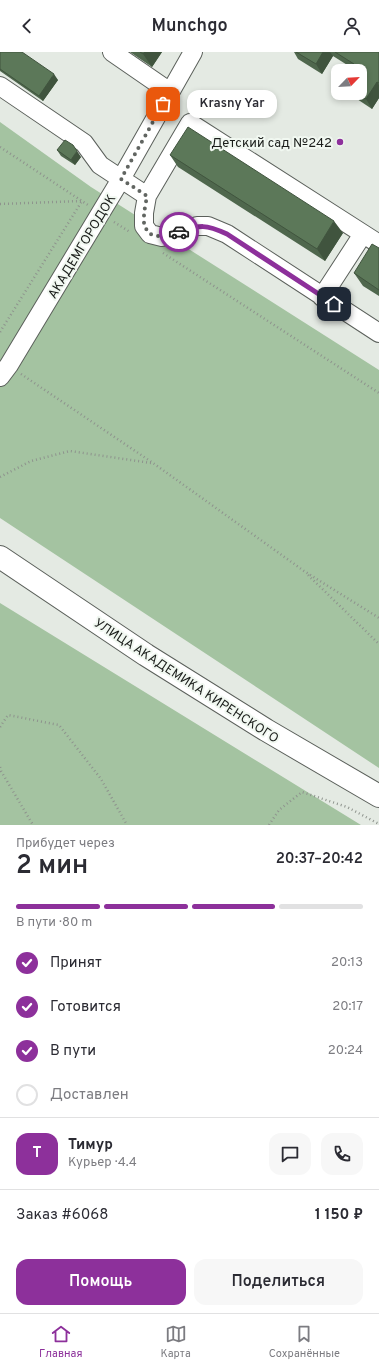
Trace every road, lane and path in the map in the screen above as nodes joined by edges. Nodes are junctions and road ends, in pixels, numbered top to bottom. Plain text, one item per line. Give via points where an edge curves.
1 (112, 52) edge
2 (193, 52) edge
3 (0, 86) edge
4 (170, 92) junction
5 (0, 147) edge
6 (121, 179) junction
7 (147, 196) junction
8 (82, 201) junction
9 (0, 204) edge
10 (101, 213) junction
11 (134, 234) dead end
12 (364, 234) junction
13 (379, 244) edge
14 (160, 252) dead end
15 (322, 296) junction
16 (0, 332) edge
17 (379, 333) edge
18 (4, 371) edge
19 (379, 393) edge
20 (153, 463) junction
21 (0, 477) edge
22 (0, 557) edge
23 (304, 571) junction
24 (379, 618) edge
25 (379, 644) edge
26 (0, 727) edge
27 (0, 767) edge
28 (379, 796) edge
29 (379, 824) edge
30 (33, 825) edge
31 (127, 825) edge
32 (269, 825) edge

1 - 4 street
2 - 4 street, АКАДЕМГОРОДОК
3 - 6 street via 84,144 100,165
4 - 6 street, АКАДЕМГОРОДОК
5 - 8 path
6 - 7 street
6 - 10 street, АКАДЕМГОРОДОК
7 - 12 street via 190,123
7 - 15 street via 144,226 150,234 162,237 197,226 215,228
8 - 9 path
8 - 10 path
8 - 16 path
10 - 11 path
10 - 18 street, АКАДЕМГОРОДОК
12 - 13 street
12 - 15 street
14 - 19 path
15 - 17 street
18 - 20 path
20 - 21 path via 70,451 31,461
20 - 23 path
22 - 28 main road, УЛИЦА АКАДЕМИКА КИРЕНСКОГО via 152,659
23 - 24 path
23 - 25 path
26 - 31 path via 8,715 59,725 101,779
27 - 30 path
29 - 32 path via 347,807 302,792 279,810

